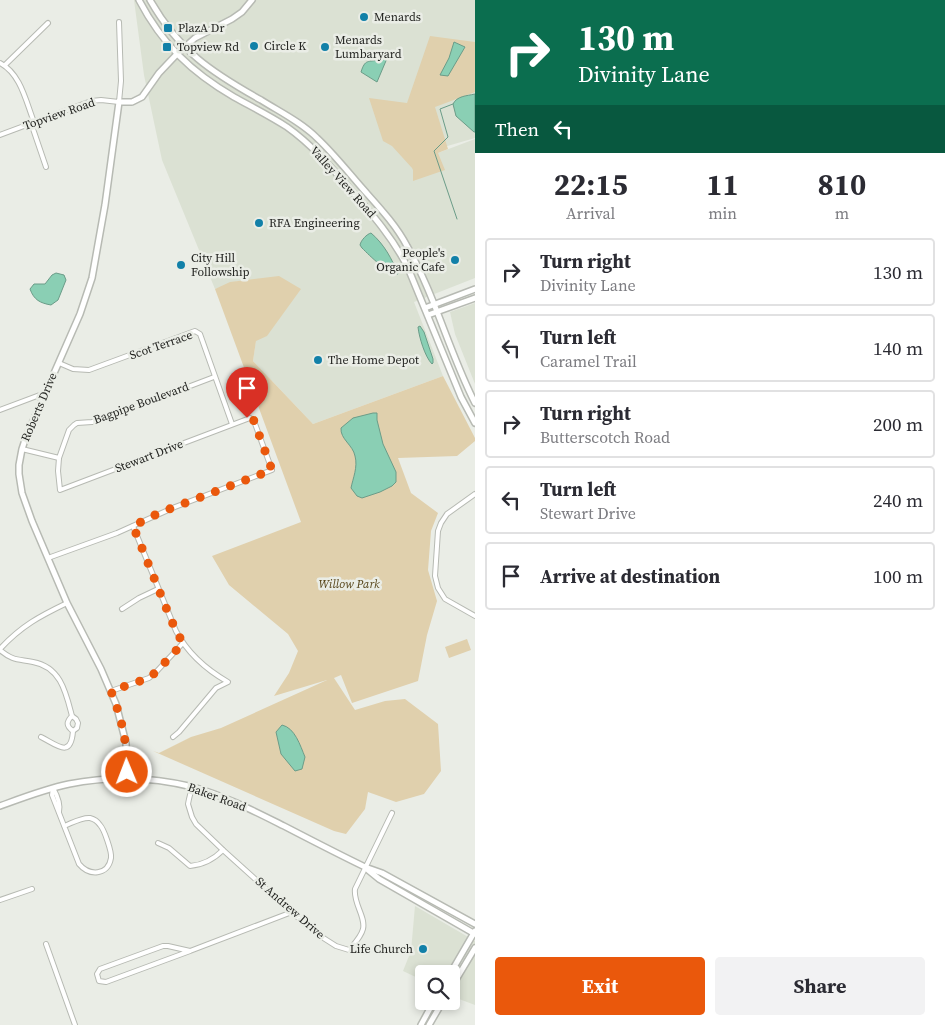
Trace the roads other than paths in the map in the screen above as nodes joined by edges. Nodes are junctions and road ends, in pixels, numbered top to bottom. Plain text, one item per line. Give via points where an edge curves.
1 (139, 0) edge
2 (150, 0) edge
3 (252, 0) edge
4 (48, 22) dead end
5 (119, 22) dead end
6 (185, 47) junction
7 (177, 54) junction
8 (0, 63) edge
9 (5, 66) junction
10 (119, 102) junction
11 (32, 123) junction
12 (0, 135) edge
13 (46, 167) dead end
14 (475, 289) edge
15 (475, 298) edge
16 (434, 304) junction
17 (425, 308) junction
18 (437, 311) junction
19 (428, 315) junction
20 (58, 363) junction
21 (214, 377) junction
22 (45, 394) junction
23 (475, 403) edge
24 (0, 410) edge
25 (475, 423) edge
26 (232, 424) junction
27 (22, 449) junction
28 (59, 458) junction
29 (475, 494) edge
30 (133, 526) junction
31 (50, 557) junction
32 (158, 589) junction
33 (67, 603) junction
34 (122, 609) dead end
35 (475, 616) edge
36 (183, 643) junction
37 (0, 650) edge
38 (111, 691) junction
39 (72, 716) junction
40 (72, 731) junction
41 (42, 737) dead end
42 (173, 737) dead end
43 (127, 779) junction
44 (192, 787) junction
45 (53, 788) junction
46 (0, 806) edge
47 (392, 813) dead end
48 (64, 826) junction
49 (158, 843) dead end
50 (224, 850) junction
51 (365, 868) junction
52 (32, 889) dead end
53 (0, 900) edge
54 (292, 912) junction
55 (475, 924) edge
56 (475, 933) edge
57 (46, 944) dead end
58 (475, 948) edge
59 (190, 951) junction
60 (455, 965) edge
61 (460, 973) edge
62 (429, 1010) edge
63 (438, 1010) edge
64 (75, 1025) edge
65 (421, 1025) edge
66 (429, 1025) edge

1 - 7 main road, Valley View Road
2 - 6 main road, Valley View Road
3 - 6 main road, Topview Road via 242,12
4 - 9 street
5 - 10 street, Roberts Drive
6 - 7 main road, Topview Road
6 - 16 main road, Valley View Road via 215,73 300,124 325,146 397,229 418,265
7 - 10 main road, Topview Road via 142,97 132,102
7 - 17 main road, Valley View Road via 199,74 286,127 314,149 390,237
8 - 9 street
9 - 11 street via 18,82
10 - 11 street, Topview Road via 91,101
10 - 20 main road, Roberts Drive via 92,278
11 - 12 street, Topview Road
11 - 13 street
14 - 16 main road
15 - 18 main road
16 - 17 main road
16 - 18 main road, Valley View Road
17 - 19 main road, Valley View Road
18 - 19 main road
18 - 23 main road, Valley View Road
19 - 25 main road, Valley View Road
20 - 21 street, Scot Terrace via 73,369 89,370 196,331 200,334
20 - 22 main road, Roberts Drive
21 - 26 street, Scot Terrace
21 - 28 street, Bagpipe Boulevard via 106,418 77,423 69,430
22 - 24 street
22 - 27 main road, Roberts Drive
26 - 28 street, Stewart Drive via 60,490
26 - 30 street, Stewart Drive via 253,419 272,470
27 - 28 street
27 - 31 main road, Roberts Drive via 19,465 22,493
29 - 35 street via 447,514 441,523 434,576 445,598
30 - 31 street
30 - 32 street
31 - 33 main road, Roberts Drive
32 - 34 street
32 - 36 street
33 - 37 street via 23,627
33 - 38 main road, Roberts Drive
36 - 38 street via 149,678
36 - 42 street via 228,682 216,688
37 - 39 street via 12,658 39,663 53,672 64,690
38 - 43 main road, Roberts Drive via 125,737
39 - 40 street via 67,724
39 - 40 street via 78,724
40 - 41 street via 72,743 65,748
43 - 44 main road, Baker Road
43 - 45 main road, Baker Road via 88,781
44 - 50 street, St Andrew Drive via 188,804 192,817
44 - 51 main road, Baker Road via 250,809
45 - 46 main road, Baker Road
45 - 48 street via 52,795
47 - 51 street, St Andrew Drive
48 - 48 street via 83,869 94,873 108,865 111,854 98,823 85,818
49 - 50 street via 190,866 211,860
50 - 54 street, St Andrew Drive
51 - 54 street, St Andrew Drive via 354,894 363,930 349,950 324,939
51 - 55 main road, Baker Road
51 - 56 main road, Baker Road
52 - 53 street
54 - 59 street
56 - 60 main road
57 - 64 street
58 - 61 main road
59 - 59 street via 106,982 97,978 100,969 163,946
62 - 65 main road
63 - 66 main road

